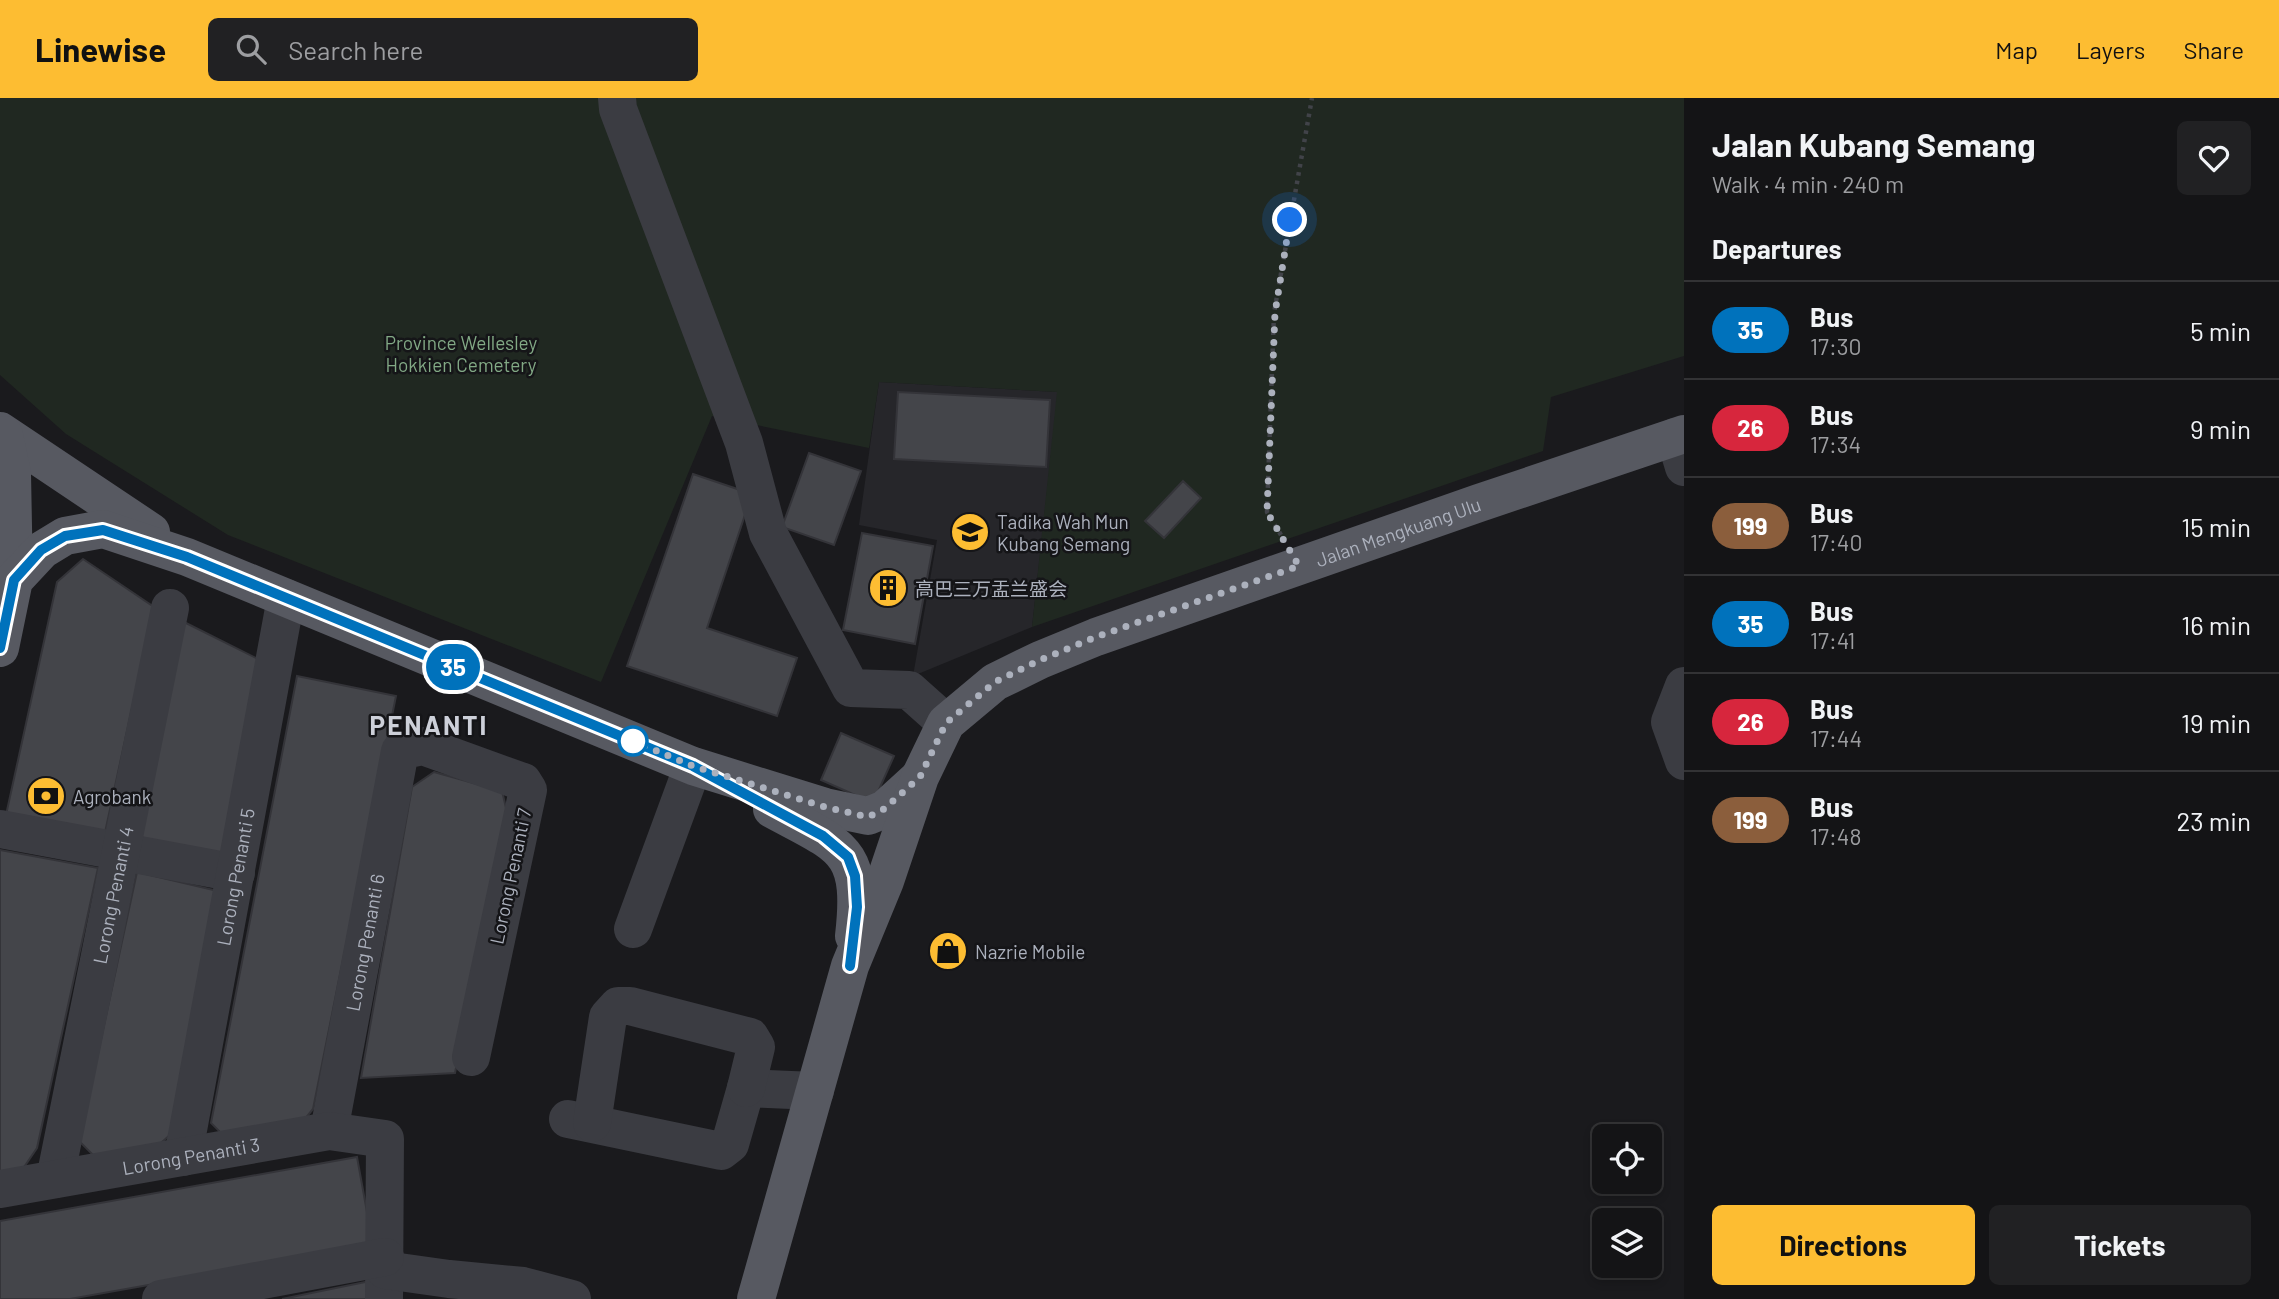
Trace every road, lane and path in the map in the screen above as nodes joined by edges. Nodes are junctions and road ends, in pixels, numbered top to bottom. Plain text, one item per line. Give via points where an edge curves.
1 (617, 98) edge
2 (1312, 98) edge
3 (2, 433) edge
4 (1681, 446) edge
5 (6, 507) edge
6 (187, 557) junction
7 (1299, 566) junction
8 (14, 580) junction
9 (286, 598) junction
10 (170, 608) dead end
11 (0, 648) edge
12 (1684, 686) edge
13 (946, 723) junction
14 (400, 751) joint
15 (1684, 761) edge
16 (693, 766) junction
17 (920, 777) junction
18 (0, 829) edge
19 (121, 851) junction
20 (236, 873) junction
21 (633, 929) dead end
22 (850, 966) junction
23 (471, 1057) dead end
24 (746, 1088) junction
25 (815, 1091) junction
26 (329, 1131) junction
27 (183, 1157) junction
28 (55, 1179) junction
29 (0, 1189) edge
30 (385, 1275) edge
31 (448, 1289) edge
32 (161, 1299) edge
33 (572, 1299) edge
34 (756, 1299) edge

1 - 13 street via 744,443 768,533 851,688 909,690
2 - 7 path via 1275,313 1267,512
3 - 5 main road via 12,473
3 - 6 main road
4 - 7 main road, Jalan Mengkuang Ulu
5 - 8 main road
6 - 8 main road via 103,530 65,536 41,550
6 - 9 main road
7 - 13 main road, Jalan Mengkuang Ulu via 1040,660 995,682
8 - 11 main road
9 - 16 main road
9 - 20 street, Lorong Penanti 5
10 - 19 street, Lorong Penanti 4
12 - 15 street via 1670,722
13 - 17 main road, Jalan Mengkuang Ulu
14 - 23 street, Lorong Penanti 7 via 422,746 523,782 528,790
14 - 26 street, Lorong Penanti 6
16 - 17 main road via 868,817
16 - 21 street
16 - 22 main road via 823,836 848,857 855,876 857,907
17 - 22 main road, Jalan Mengkuang Ulu
18 - 19 street
19 - 20 street
19 - 28 street, Lorong Penanti 4
20 - 27 street, Lorong Penanti 5
22 - 25 main road
24 - 24 street via 756,1047 750,1037 618,1006 608,1017 578,1121 721,1151 730,1144
24 - 25 street
25 - 34 main road
26 - 27 street, Lorong Penanti 3
26 - 30 street, Lorong Penanti 3 via 385,1139
27 - 28 street, Lorong Penanti 3
28 - 29 street, Lorong Penanti 3
30 - 31 street
30 - 32 street
31 - 33 street via 523,1286

